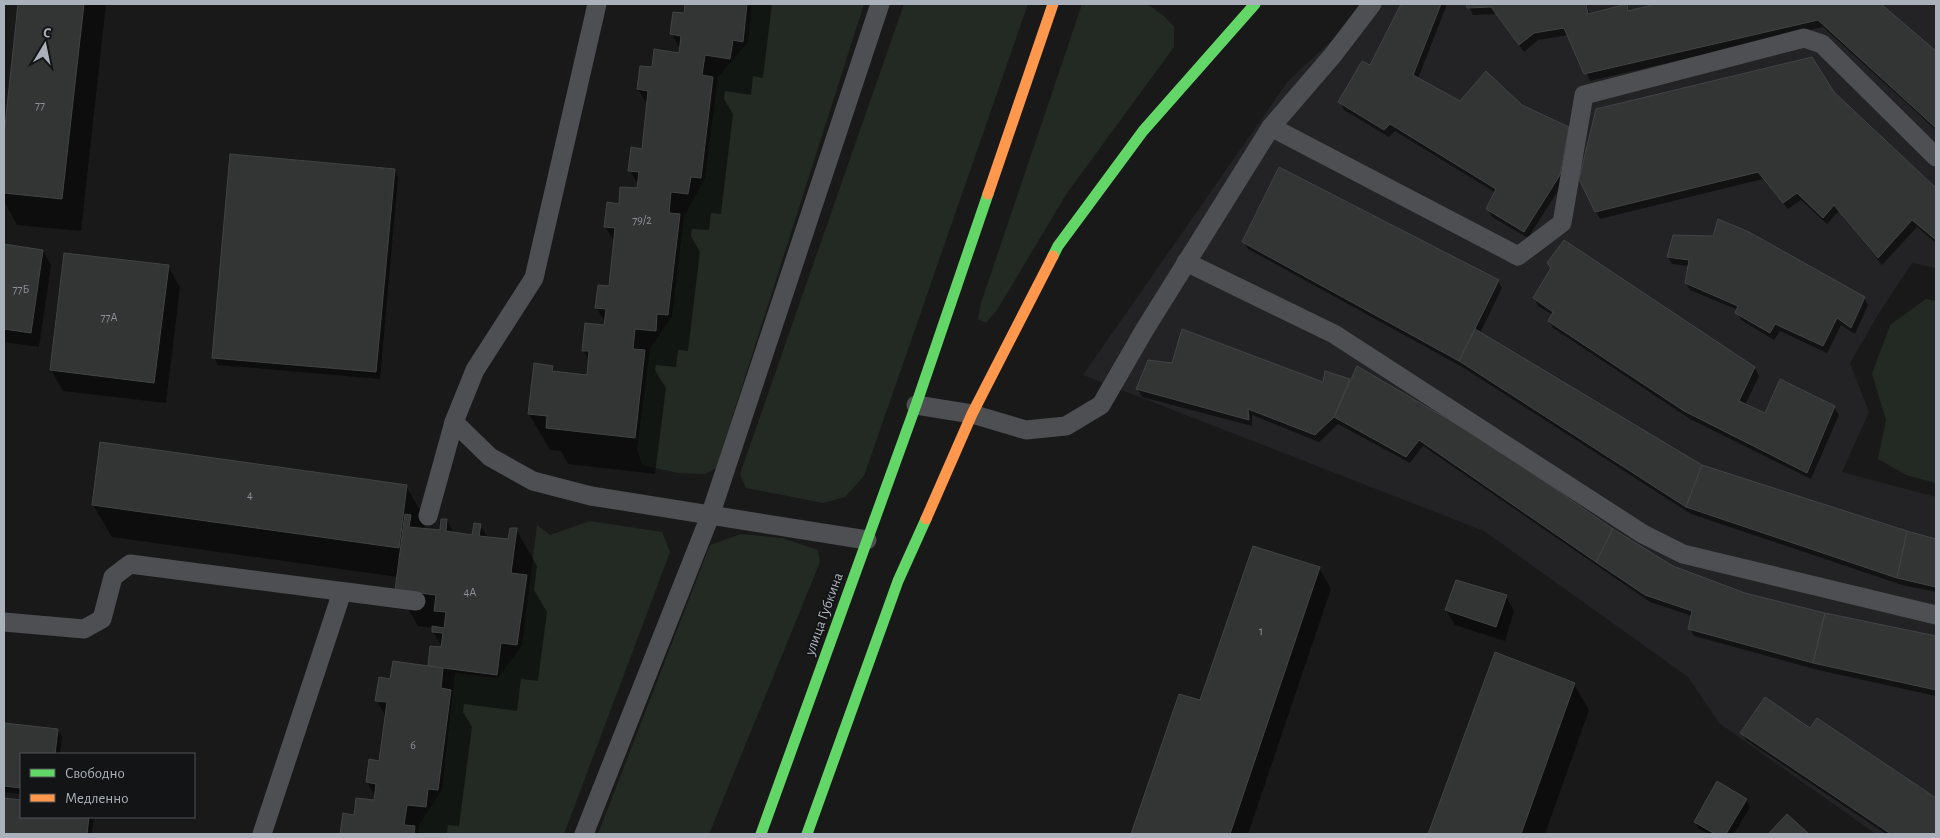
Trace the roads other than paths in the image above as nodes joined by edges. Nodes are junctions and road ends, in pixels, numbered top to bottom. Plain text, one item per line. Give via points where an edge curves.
1 (597, 4) edge
2 (880, 4) edge
3 (1053, 4) edge
4 (1255, 4) edge
5 (1372, 4) edge
6 (1272, 127) junction
7 (1936, 158) edge
8 (1186, 262) junction
9 (916, 405) junction
10 (972, 414) junction
11 (454, 422) junction
12 (428, 516) dead end
13 (710, 516) junction
14 (867, 540) junction
15 (342, 592) junction
16 (416, 601) dead end
17 (1936, 615) edge
18 (4, 622) edge
19 (262, 834) edge
20 (584, 834) edge
21 (761, 834) edge
22 (807, 834) edge

1 - 11 lane via 534,278 475,370
2 - 13 lane
3 - 9 main road, улица Губкина
4 - 10 main road via 1143,131 1058,246
5 - 6 lane
6 - 7 lane via 1518,256 1562,223 1584,95 1804,38 1822,44
6 - 8 lane
8 - 10 lane via 1101,405 1066,426 1026,430
8 - 17 lane via 1334,334 1643,534 1683,554
9 - 10 lane
9 - 14 main road, улица Губкина
10 - 22 main road via 898,581
11 - 12 lane
11 - 13 lane via 490,457 533,481 591,496
13 - 14 lane
13 - 20 lane
14 - 21 main road, улица Губкина
15 - 16 lane
15 - 18 lane via 130,564 113,577 102,619 84,629
15 - 19 lane

